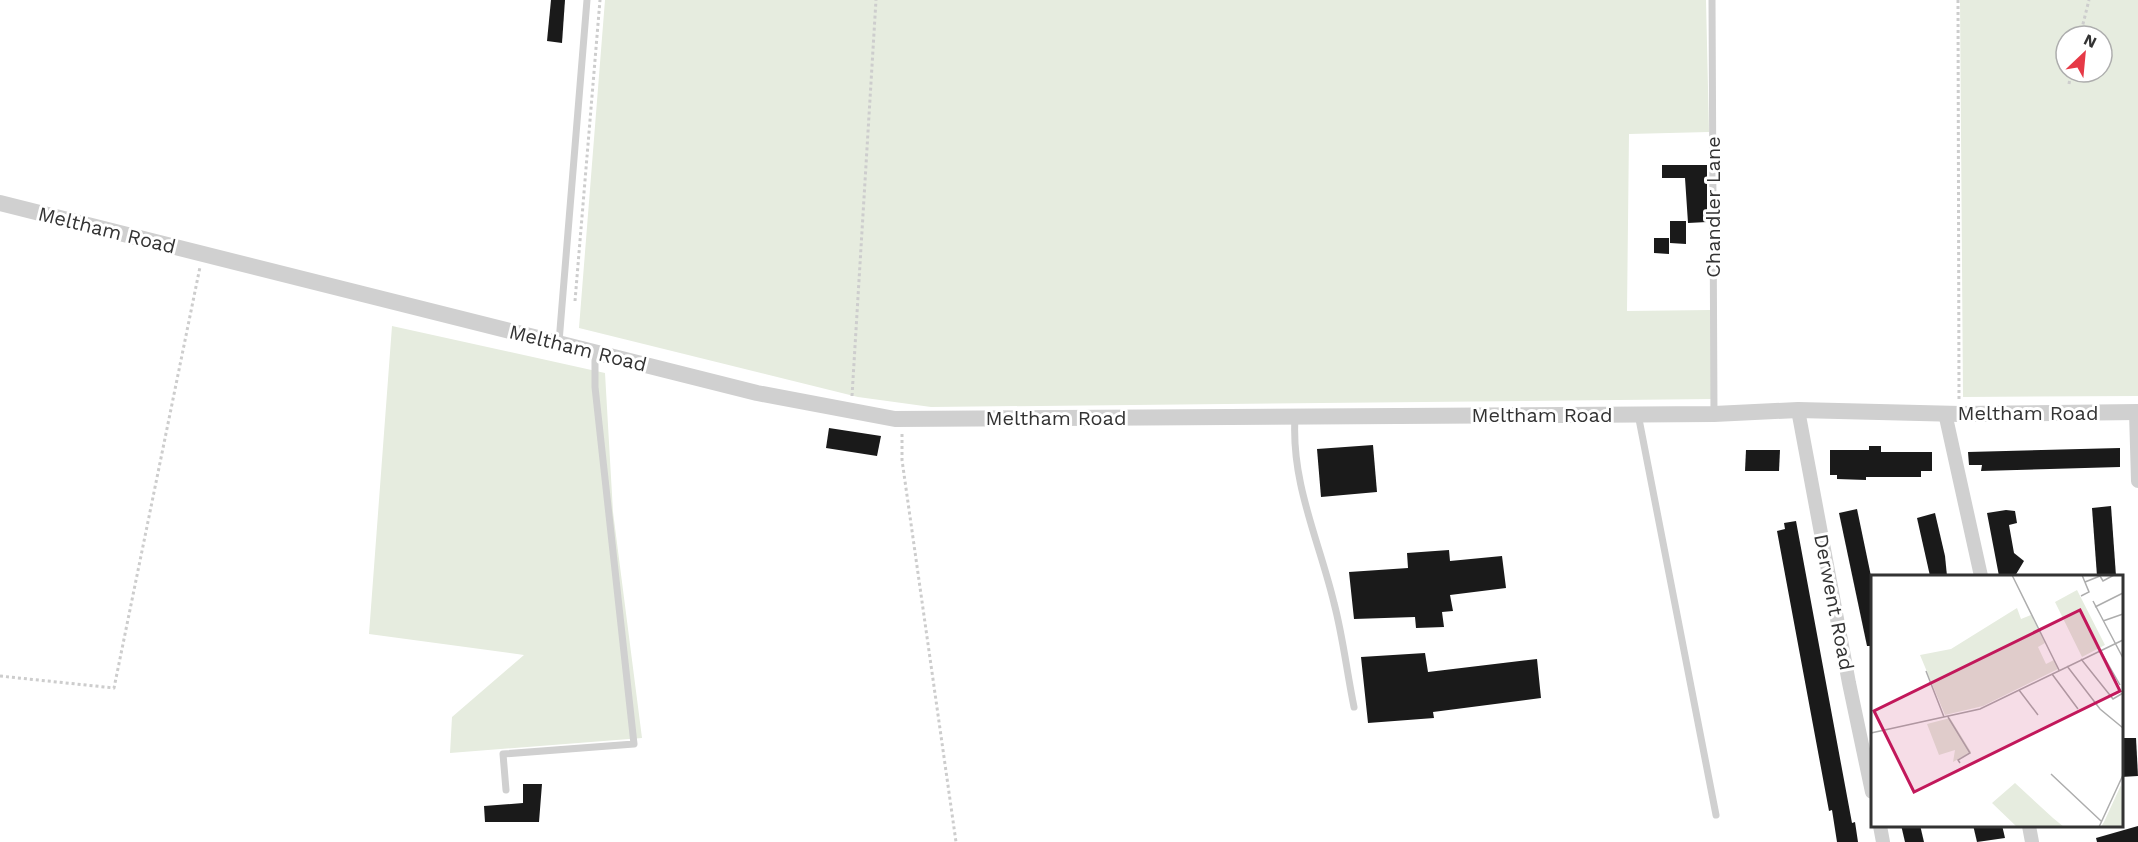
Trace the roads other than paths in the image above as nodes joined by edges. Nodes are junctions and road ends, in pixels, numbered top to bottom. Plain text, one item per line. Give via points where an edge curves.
1 (587, 0) edge
2 (1713, 0) edge
3 (0, 203) edge
4 (559, 342) junction
5 (595, 352) junction
6 (1798, 410) junction
7 (2137, 412) edge
8 (1952, 413) junction
9 (1638, 414) junction
10 (1714, 414) junction
11 (1295, 417) junction
12 (2138, 481) edge
13 (1981, 575) edge
14 (1354, 707) dead end
15 (1871, 787) edge
16 (506, 790) dead end
17 (1716, 815) dead end
18 (1880, 827) edge
19 (2029, 827) edge
20 (1883, 842) edge
21 (2032, 842) edge

1 - 4 lane
2 - 10 lane, Chandler Lane
3 - 4 street, Meltham Road
4 - 5 street, Meltham Road
5 - 11 street, Meltham Road via 757,393 902,419
5 - 16 lane via 595,387 634,744 503,754
6 - 8 street, Meltham Road
6 - 10 street, Meltham Road
6 - 15 street, Derwent Road
7 - 8 street, Meltham Road
7 - 12 street
8 - 13 street
9 - 10 street, Meltham Road
9 - 11 street, Meltham Road
9 - 17 lane
11 - 14 lane via 1293,445 1304,499 1334,602
18 - 20 street
19 - 21 street

